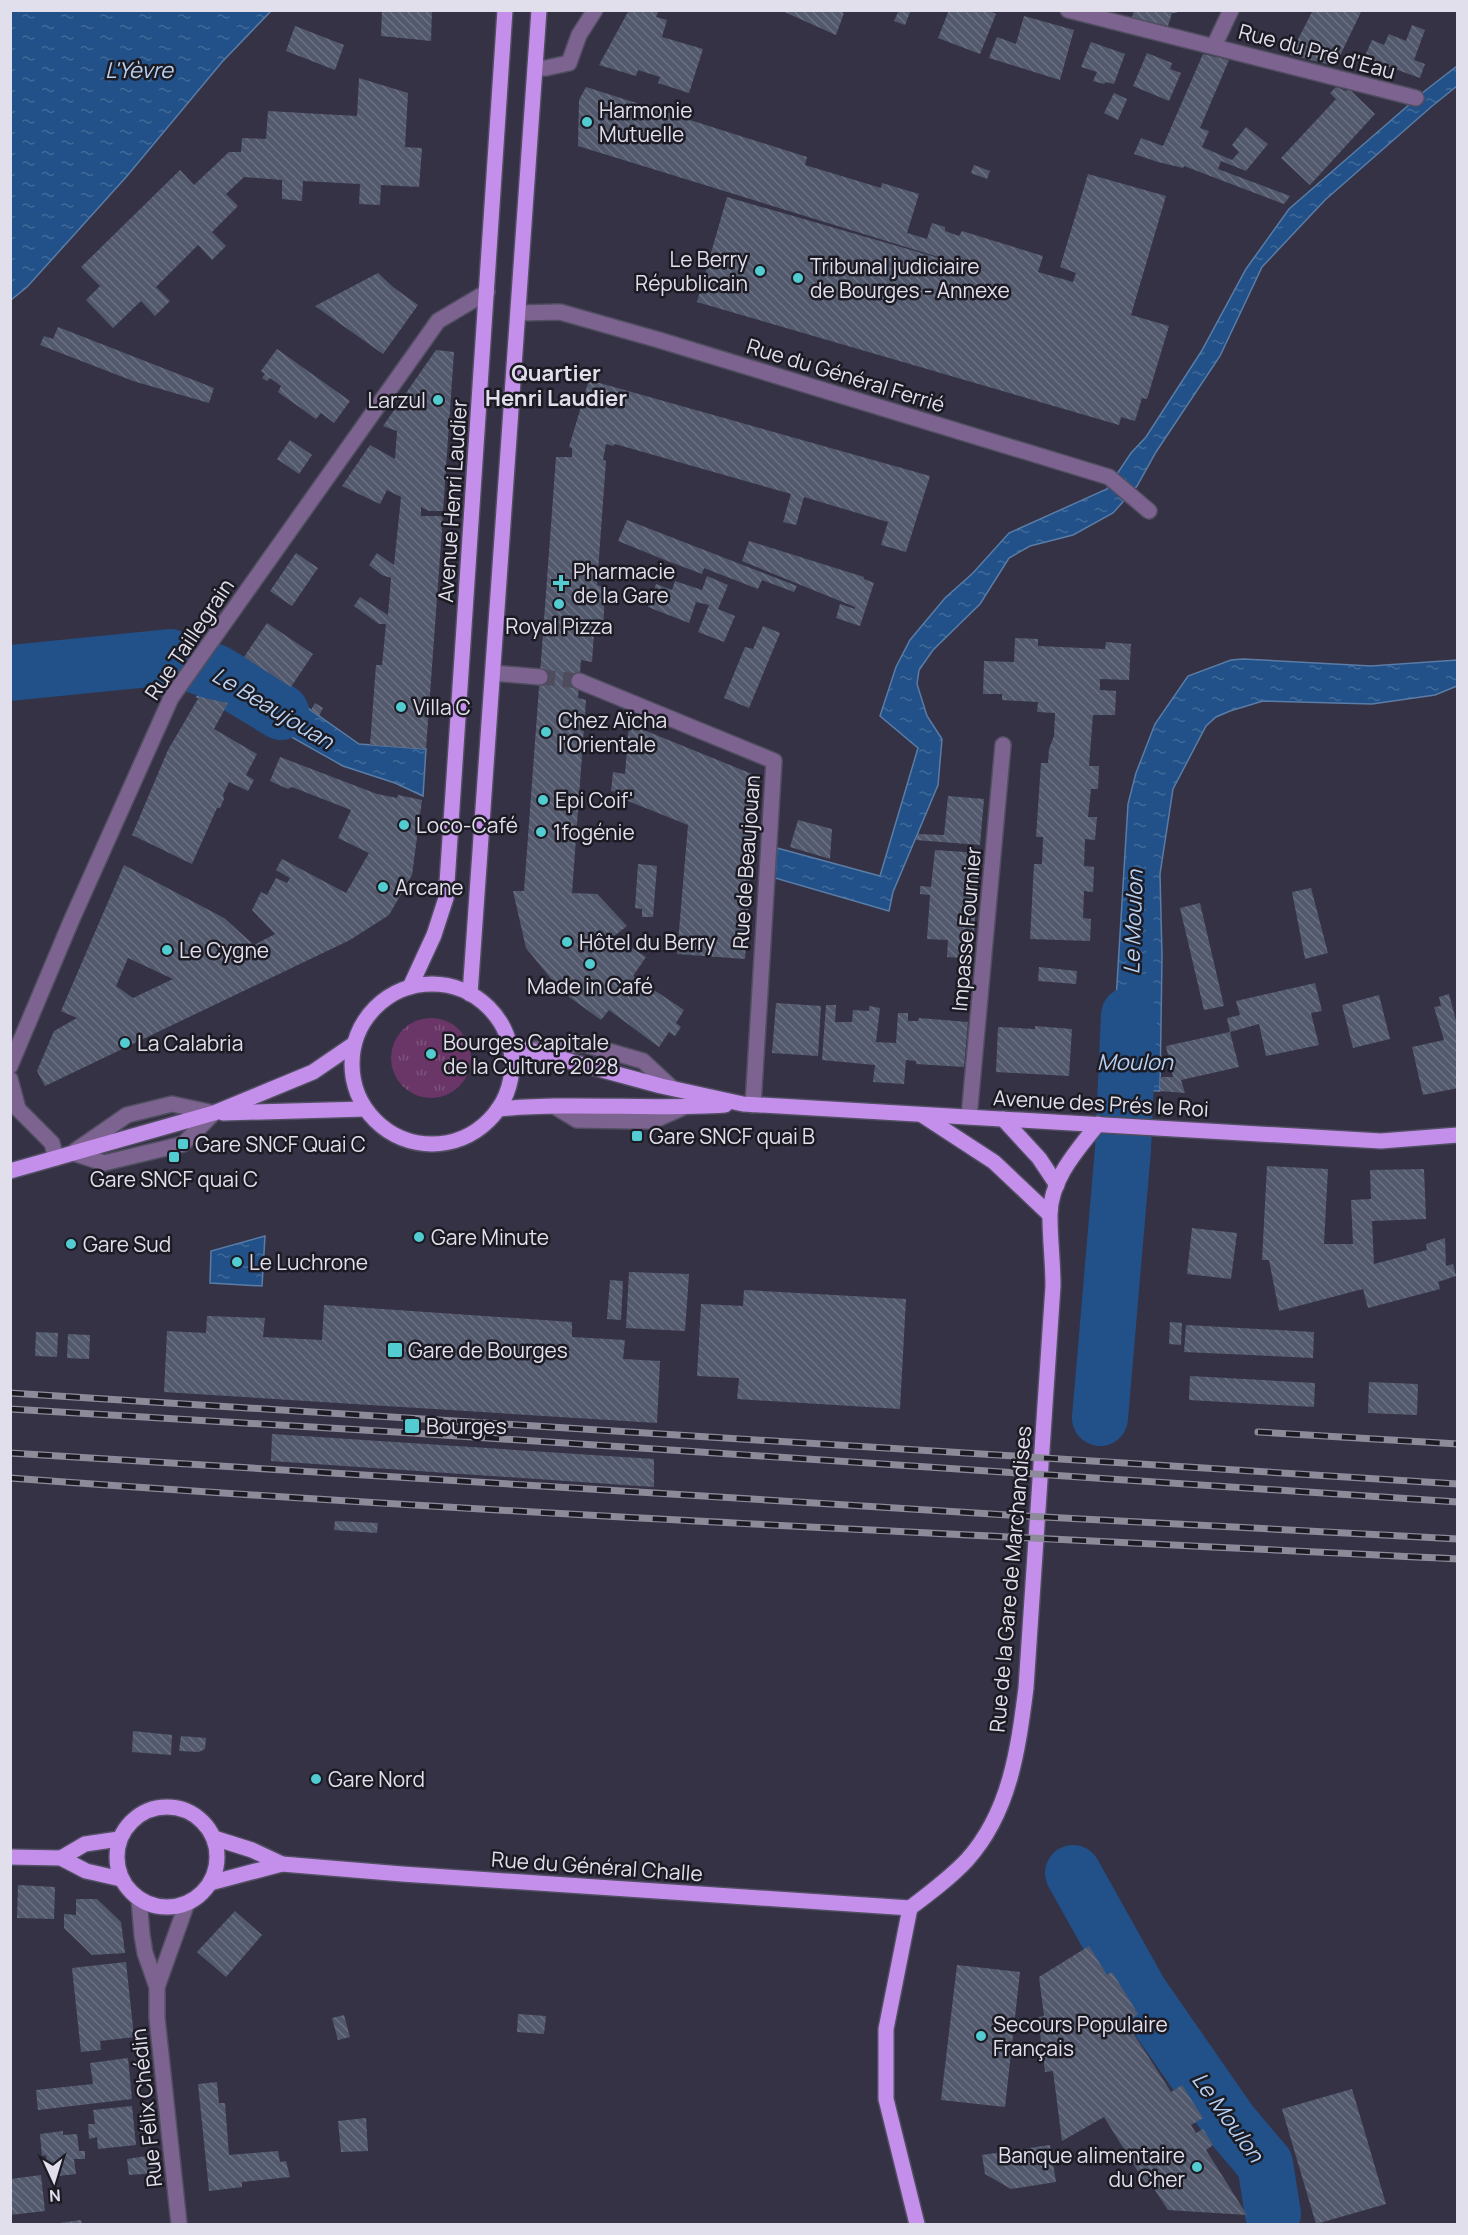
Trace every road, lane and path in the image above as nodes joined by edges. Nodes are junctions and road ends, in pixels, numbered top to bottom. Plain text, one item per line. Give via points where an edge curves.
1 (506, 10) edge
2 (539, 10) edge
3 (595, 10) edge
4 (1068, 10) edge
5 (1231, 10) edge
6 (1214, 46) junction
7 (535, 68) junction
8 (1416, 98) dead end
9 (487, 292) junction
10 (518, 313) junction
11 (1149, 511) dead end
12 (493, 673) junction
13 (540, 677) tunnel mouth
14 (579, 681) tunnel mouth
15 (1003, 745) dead end
16 (410, 987) junction
17 (470, 994) junction
18 (354, 1044) junction
19 (510, 1045) junction
20 (529, 1050) junction
21 (10, 1066) edge
22 (10, 1079) edge
23 (672, 1088) junction
24 (748, 1104) junction
25 (365, 1109) junction
26 (498, 1109) junction
27 (214, 1113) junction
28 (919, 1114) junction
29 (969, 1117) junction
30 (1003, 1119) junction
31 (1098, 1124) junction
32 (1458, 1135) edge
33 (73, 1153) junction
34 (56, 1158) junction
35 (10, 1171) edge
36 (1057, 1185) junction
37 (1049, 1214) junction
38 (214, 1838) junction
39 (119, 1839) junction
40 (10, 1857) edge
41 (61, 1858) junction
42 (282, 1864) junction
43 (121, 1879) junction
44 (210, 1883) junction
45 (139, 1899) junction
46 (187, 1903) junction
47 (910, 1908) junction
48 (157, 1987) junction
49 (179, 2224) edge
50 (918, 2224) edge

1 - 9 main road, Avenue Henri Laudier
2 - 7 main road
3 - 7 street via 579,35 569,63
4 - 6 street, Rue du Pré d'Eau
5 - 6 street
6 - 8 street, Rue du Pré d'Eau
7 - 10 main road
9 - 16 main road, Avenue Henri Laudier via 446,898
9 - 21 street, Rue Taillegrain via 438,321 171,698
10 - 11 street, Rue du Général Ferrié via 571,315 1109,477
10 - 12 main road
12 - 13 street
12 - 17 main road
14 - 24 street, Rue de Beaujouan via 774,761
15 - 29 street, Impasse Fournier
16 - 17 main road via 442,985
16 - 18 main road via 374,1009 361,1025
17 - 19 main road via 490,1009
18 - 25 main road via 351,1066 355,1089
18 - 27 main road via 313,1072
19 - 20 main road, Avenue des Prés le Roi
19 - 26 main road via 512,1068 508,1089
20 - 23 main road, Avenue des Prés le Roi
20 - 23 street, Avenue des Prés le Roi via 584,1044 643,1061
22 - 34 street via 18,1109 52,1143
23 - 24 main road, Avenue des Prés le Roi
24 - 26 main road, Avenue des Prés le Roi
24 - 28 main road, Avenue des Prés le Roi
25 - 26 main road via 391,1134 426,1144 464,1138 483,1126
25 - 27 main road
27 - 33 main road
27 - 33 street via 172,1104 127,1115
27 - 33 street via 183,1144 104,1163
28 - 29 main road, Avenue des Prés le Roi
28 - 37 main road via 994,1161
29 - 30 main road, Avenue des Prés le Roi
30 - 31 main road, Avenue des Prés le Roi
30 - 36 main road via 1039,1158
31 - 32 main road, Avenue des Prés le Roi via 1381,1141
31 - 36 main road, Rue de la Gare de Marchandises via 1075,1152
33 - 34 main road
34 - 35 main road
36 - 37 main road, Rue de la Gare de Marchandises
37 - 47 main road, Rue de la Gare de Marchandises via 1053,1286 1026,1688 1018,1742 1004,1800 983,1840 944,1882
38 - 39 main road via 190,1812 172,1807 154,1808 138,1816
38 - 42 main road, Rue du Général Challe
38 - 44 main road via 216,1869
39 - 41 main road via 85,1844
39 - 43 main road via 116,1859
40 - 41 main road
41 - 43 main road via 86,1871
42 - 44 main road, Rue du Général Challe
42 - 47 main road, Rue du Général Challe
43 - 45 main road
44 - 46 main road
45 - 46 main road via 171,1907
45 - 48 street, Rue Félix Chédin via 145,1953
46 - 48 street, Rue Félix Chédin
47 - 50 main road via 886,2029 886,2099
48 - 49 street, Rue Félix Chédin

